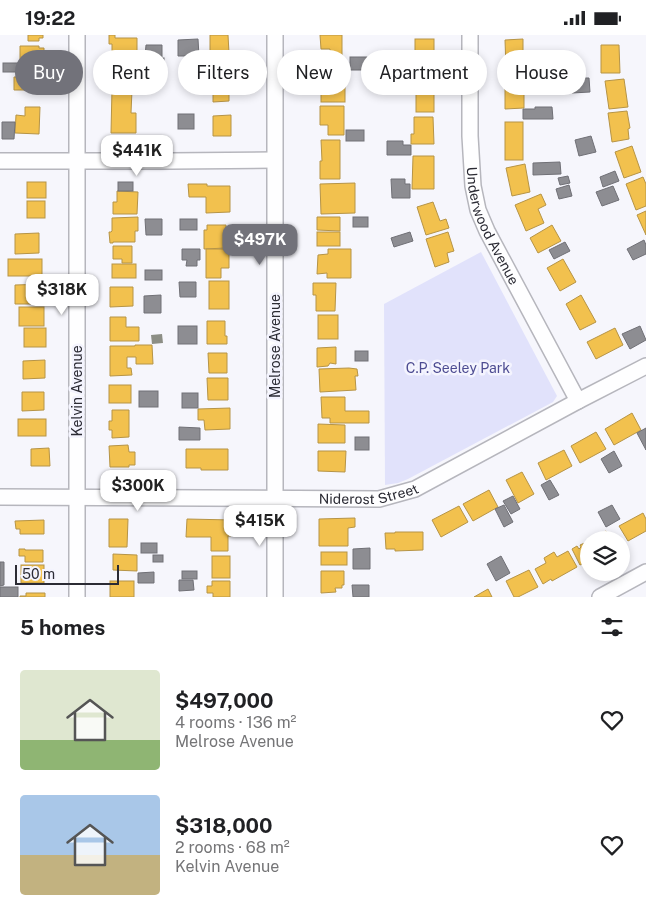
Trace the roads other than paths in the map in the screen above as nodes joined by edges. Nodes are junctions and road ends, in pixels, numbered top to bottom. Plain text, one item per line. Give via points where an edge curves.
1 (77, 35) edge
2 (274, 35) edge
3 (470, 35) edge
4 (274, 160) junction
5 (0, 161) edge
6 (77, 162) junction
7 (646, 366) edge
8 (578, 401) junction
9 (0, 497) edge
10 (77, 497) junction
11 (275, 497) junction
12 (646, 572) edge
13 (77, 597) edge
14 (275, 597) edge
15 (600, 597) edge

1 - 6 street, Kelvin Avenue
2 - 4 street, Melrose Avenue
3 - 8 street, Underwood Avenue via 470,137 478,210
4 - 6 street
4 - 11 street, Melrose Avenue
5 - 6 street
6 - 10 street, Kelvin Avenue
7 - 8 street, Niderost Street
8 - 11 street, Niderost Street via 415,489 379,499
9 - 10 street, Niderost Street
10 - 11 street, Niderost Street
10 - 13 street, Kelvin Avenue
11 - 14 street, Melrose Avenue
12 - 15 street

